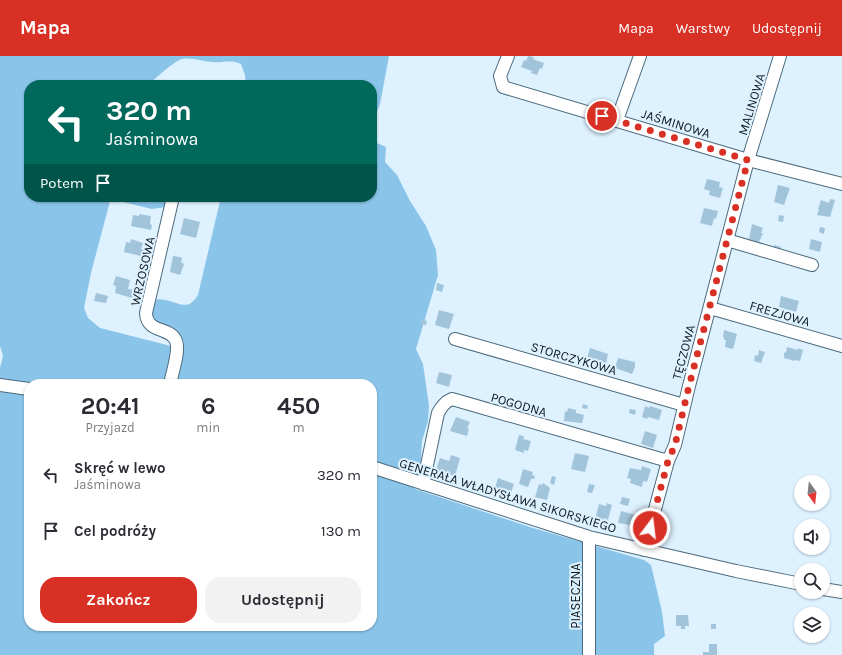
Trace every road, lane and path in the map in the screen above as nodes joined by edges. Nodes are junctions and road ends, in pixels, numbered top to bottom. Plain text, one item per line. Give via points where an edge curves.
1 (508, 56) edge
2 (640, 56) edge
3 (780, 56) edge
4 (617, 120) junction
5 (748, 160) junction
6 (842, 184) edge
7 (172, 202) edge
8 (727, 240) junction
9 (812, 264) dead end
10 (710, 308) junction
11 (455, 339) dead end
12 (842, 346) edge
13 (171, 379) edge
14 (0, 385) edge
15 (24, 388) edge
16 (684, 405) junction
17 (668, 461) junction
18 (377, 469) edge
19 (423, 484) junction
20 (590, 537) junction
21 (644, 550) junction
22 (794, 582) edge
23 (830, 590) edge
24 (842, 592) edge
25 (589, 655) edge

1 - 4 street, JAŚMINOWA via 500,76 503,87
2 - 4 street
3 - 5 street, MALINOWA
4 - 5 street, JAŚMINOWA
5 - 6 street, JAŚMINOWA
5 - 8 street, TĘCZOWA
7 - 13 street, WRZOSOWA via 146,313 146,319 151,326 171,335 176,341 177,349
8 - 9 street
8 - 10 street, TĘCZOWA
10 - 12 street, FREZJOWA
10 - 16 street, TĘCZOWA
11 - 16 street, STORCZYKOWA
14 - 15 street
16 - 17 street, TĘCZOWA via 675,445
17 - 19 street, POGODNA via 452,400 443,405 438,413
17 - 21 street, TĘCZOWA
18 - 19 street, GENERAŁA WŁADYSŁAWA SIKORSKIEGO
19 - 20 street, GENERAŁA WŁADYSŁAWA SIKORSKIEGO
20 - 21 street, GENERAŁA WŁADYSŁAWA SIKORSKIEGO
20 - 25 street, PIASECZNA
21 - 22 street, GENERAŁA WŁADYSŁAWA SIKORSKIEGO
23 - 24 street

